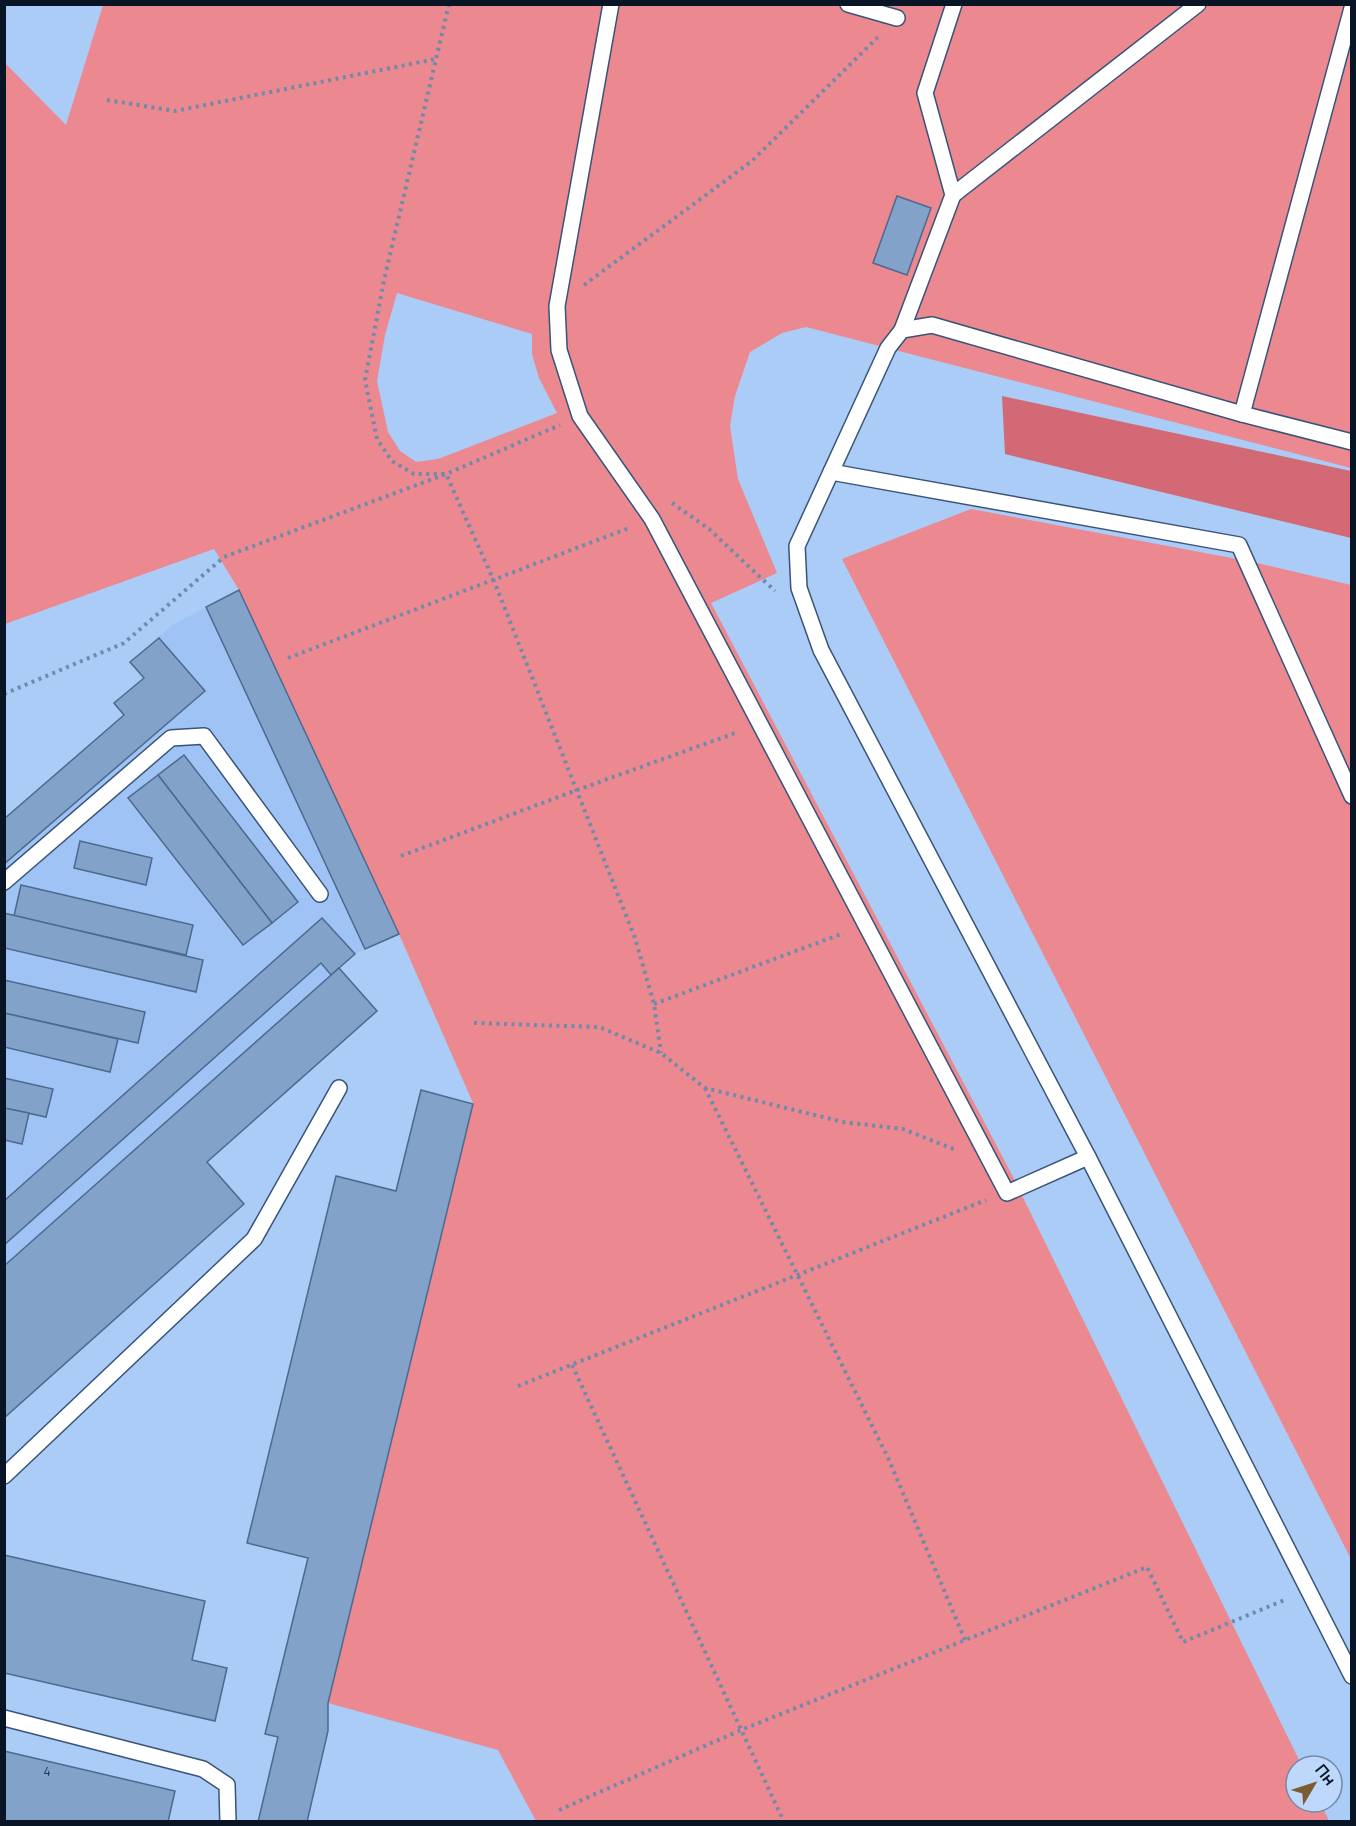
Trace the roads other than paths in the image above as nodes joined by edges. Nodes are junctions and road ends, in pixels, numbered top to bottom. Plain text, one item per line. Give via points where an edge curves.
1 (611, 4) edge
2 (848, 4) edge
3 (954, 4) edge
4 (1198, 4) edge
5 (1352, 8) edge
6 (897, 18) road end
7 (953, 195) junction
8 (903, 330) junction
9 (1242, 414) junction
10 (1352, 442) edge
11 (831, 472) junction
12 (1352, 796) edge
13 (4, 882) edge
14 (320, 894) dead end
15 (339, 1088) dead end
16 (1088, 1156) junction
17 (4, 1476) edge
18 (1352, 1676) edge
19 (4, 1718) edge
20 (228, 1821) edge

1 - 16 lane via 557,306 559,350 580,416 652,519 1007,1193
2 - 6 lane
3 - 7 lane via 926,93
4 - 7 lane
5 - 9 lane
7 - 8 lane
8 - 9 lane via 932,325
8 - 11 lane via 888,348
9 - 10 lane
11 - 12 lane via 1239,544
11 - 16 lane via 797,546 799,588 821,650
13 - 14 lane via 171,738 204,736
15 - 17 lane via 254,1239
16 - 18 lane
19 - 20 lane via 203,1769 227,1785

